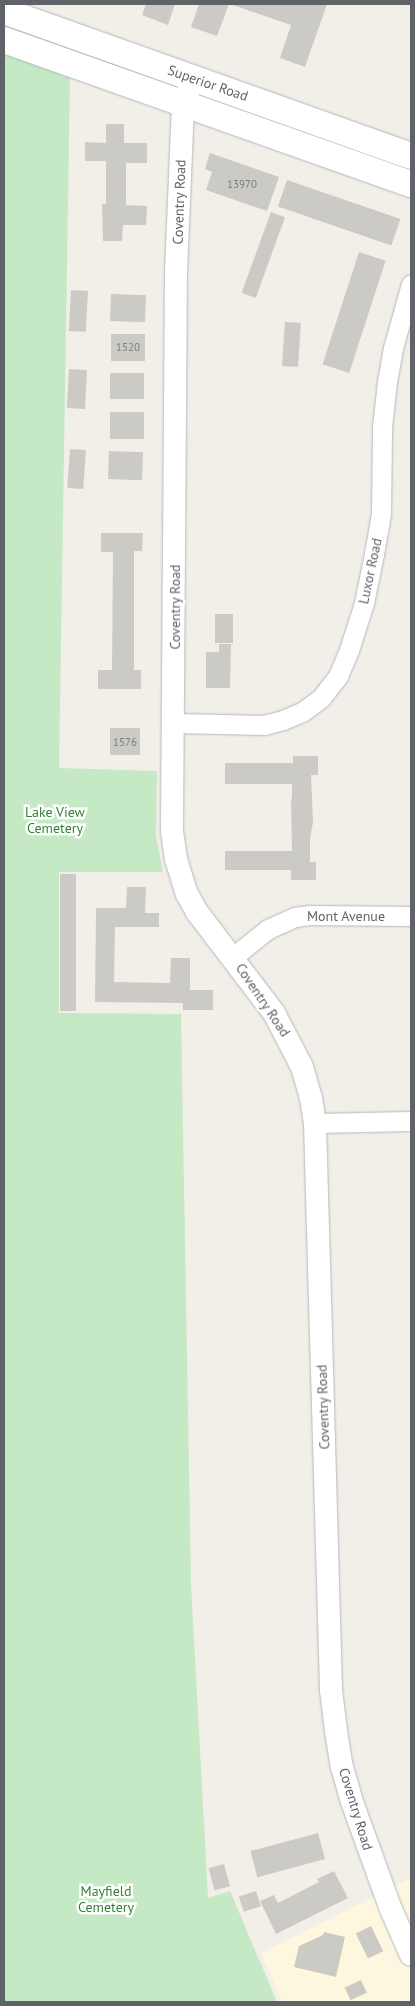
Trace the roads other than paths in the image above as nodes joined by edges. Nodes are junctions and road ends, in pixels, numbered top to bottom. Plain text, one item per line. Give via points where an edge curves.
1 (4, 11) edge
2 (4, 40) edge
3 (193, 78) junction
4 (183, 105) junction
5 (411, 156) edge
6 (411, 184) edge
7 (411, 284) edge
8 (175, 723) junction
9 (411, 916) edge
10 (233, 957) junction
11 (411, 1122) edge
12 (314, 1123) junction
13 (411, 1955) edge

1 - 3 main road, Superior Road
2 - 4 main road, Superior Road
3 - 4 street, Coventry Road
3 - 5 main road, Superior Road
4 - 6 main road, Superior Road
4 - 8 street, Coventry Road via 176,269
7 - 8 street, Luxor Road via 387,382 382,427 381,514 374,554 364,603 338,676 321,698 302,712 283,720 264,725
8 - 10 street, Coventry Road via 172,824 176,860 197,912
9 - 10 street, Mont Avenue via 295,917 268,929
10 - 12 street, Coventry Road via 290,1040 311,1098
11 - 12 street
12 - 13 street, Coventry Road via 331,1680 335,1722 342,1767 354,1810

